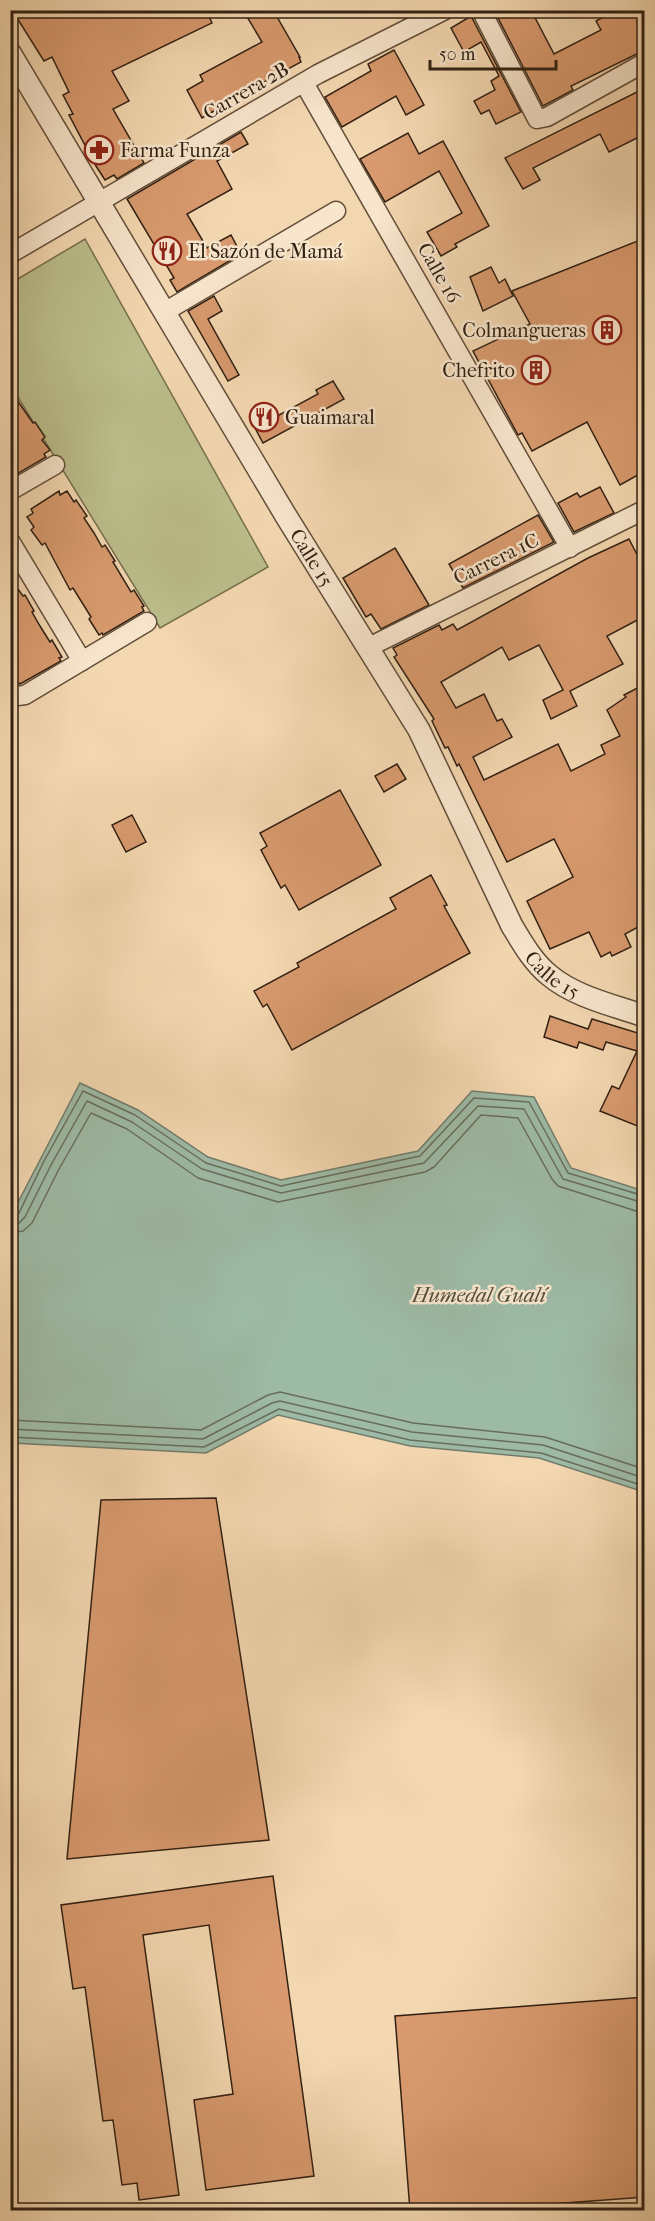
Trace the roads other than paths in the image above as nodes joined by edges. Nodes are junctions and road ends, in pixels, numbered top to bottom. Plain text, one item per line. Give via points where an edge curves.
1 (445, 10) edge
2 (481, 10) edge
3 (10, 53) edge
4 (645, 63) edge
5 (304, 83) junction
6 (99, 202) junction
7 (336, 211) dead end
8 (10, 254) edge
9 (166, 312) junction
10 (56, 465) dead end
11 (10, 491) edge
12 (645, 510) edge
13 (10, 541) edge
14 (570, 548) junction
15 (147, 622) dead end
16 (367, 648) junction
17 (82, 661) junction
18 (10, 697) edge
19 (645, 1016) edge

1 - 5 street, Carrera 2B
2 - 4 street via 537,119
3 - 6 street, Calle 15
5 - 6 street, Carrera 2B
5 - 14 street, Calle 16
6 - 8 street, Carrera 2B
6 - 9 street, Calle 15
7 - 9 street
9 - 16 street, Calle 15
10 - 11 street
12 - 14 street, Carrera 1C
13 - 17 street
14 - 16 street, Carrera 1C
15 - 17 street
16 - 19 street, Calle 15 via 419,729 528,953 550,976 580,994
17 - 18 street via 25,695

